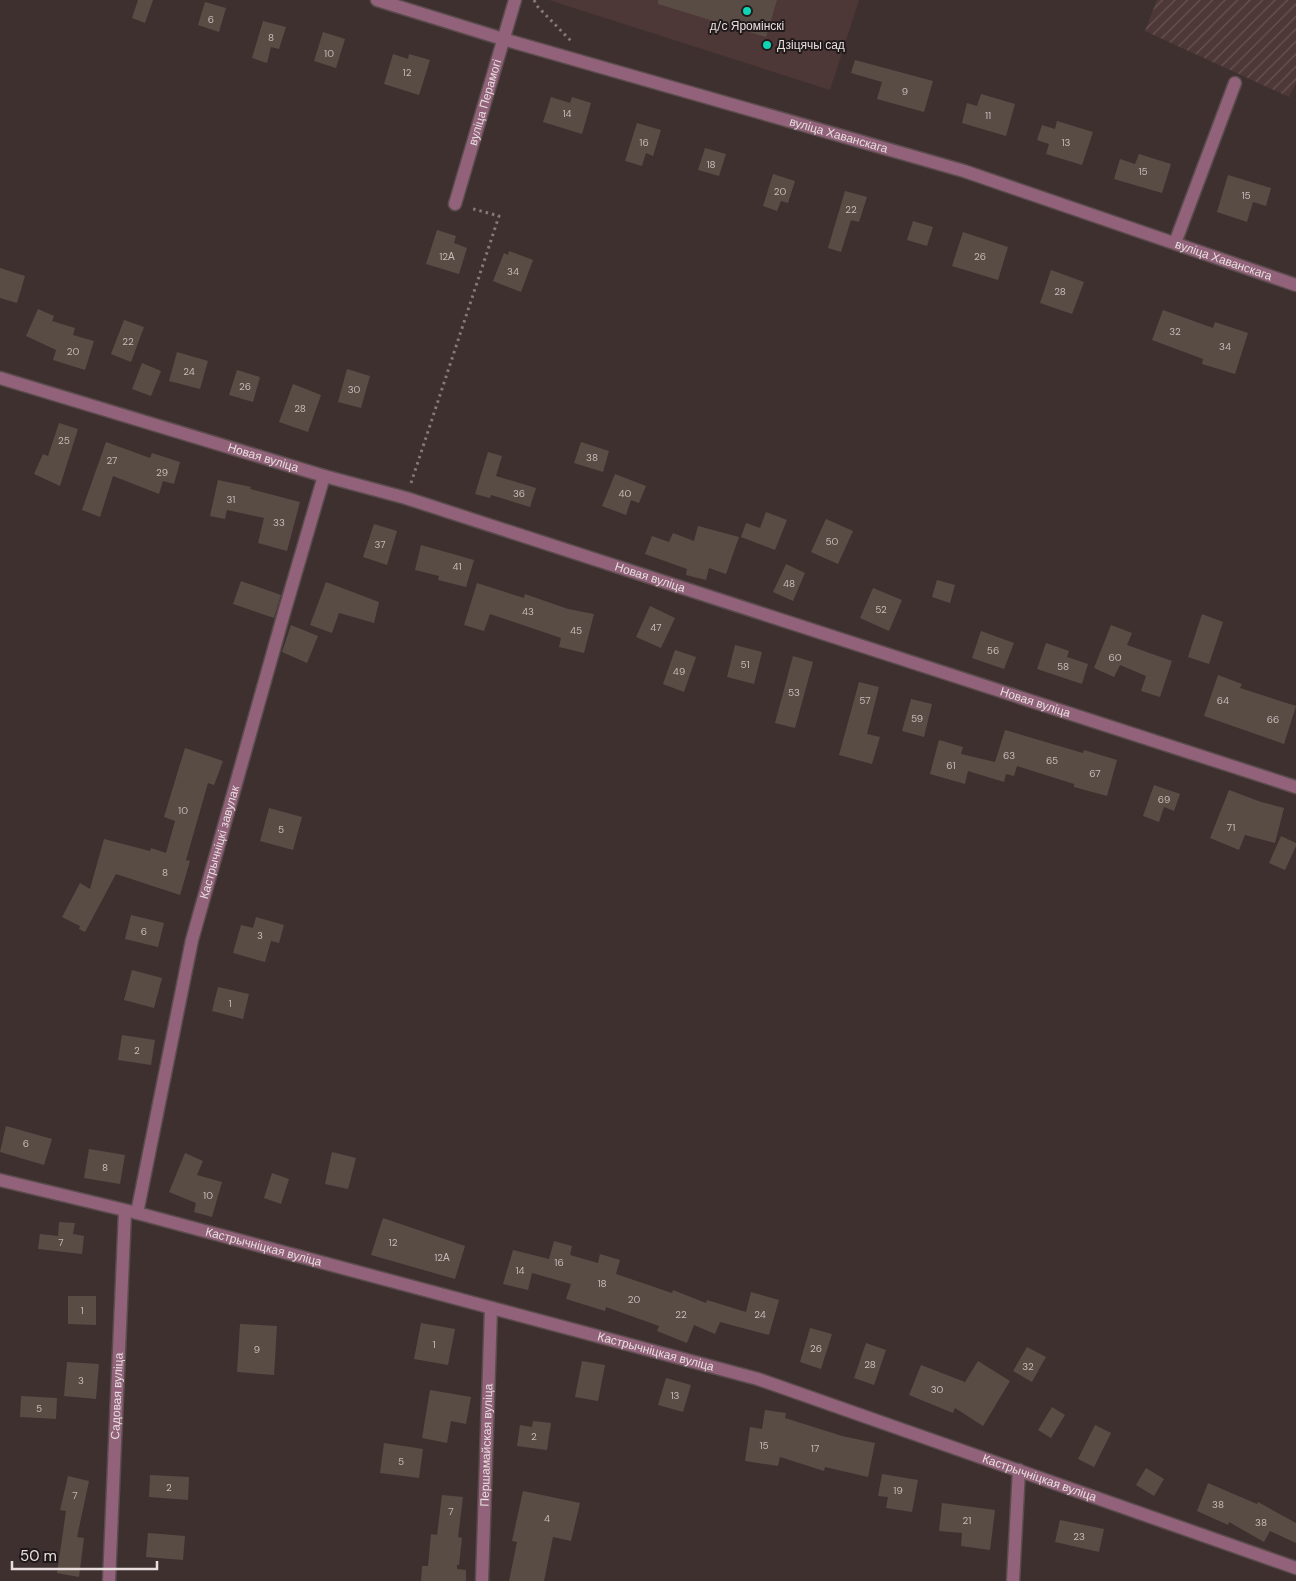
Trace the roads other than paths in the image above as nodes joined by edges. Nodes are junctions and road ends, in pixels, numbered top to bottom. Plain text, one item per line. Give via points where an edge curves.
1 (378, 0) edge
2 (515, 0) edge
3 (503, 39) junction
4 (1235, 83) dead end
5 (455, 204) road end
6 (1175, 243) junction
7 (1296, 284) edge
8 (0, 378) edge
9 (324, 476) junction
10 (1296, 787) edge
11 (0, 1180) edge
12 (131, 1212) junction
13 (491, 1308) junction
14 (1019, 1470) junction
15 (1296, 1568) edge
16 (110, 1581) edge
17 (482, 1581) edge
18 (1013, 1581) edge

1 - 3 street, вуліца Хаванскага
2 - 3 street, вуліца Перамогі
3 - 5 street, вуліца Перамогі
3 - 6 street, вуліца Хаванскага via 964,171
4 - 6 street
6 - 7 street, вуліца Хаванскага
8 - 9 street, Новая вуліца
9 - 10 street, Новая вуліца via 406,498
9 - 12 street, Кастрычніцкі завулак via 192,940
11 - 12 street, Кастрычніцкая вуліца
12 - 13 street, Кастрычніцкая вуліца
12 - 16 street, Садовая вуліца
13 - 14 street, Кастрычніцкая вуліца via 758,1379
13 - 17 street, Першамайская вуліца
14 - 15 street, Кастрычніцкая вуліца
14 - 18 street

